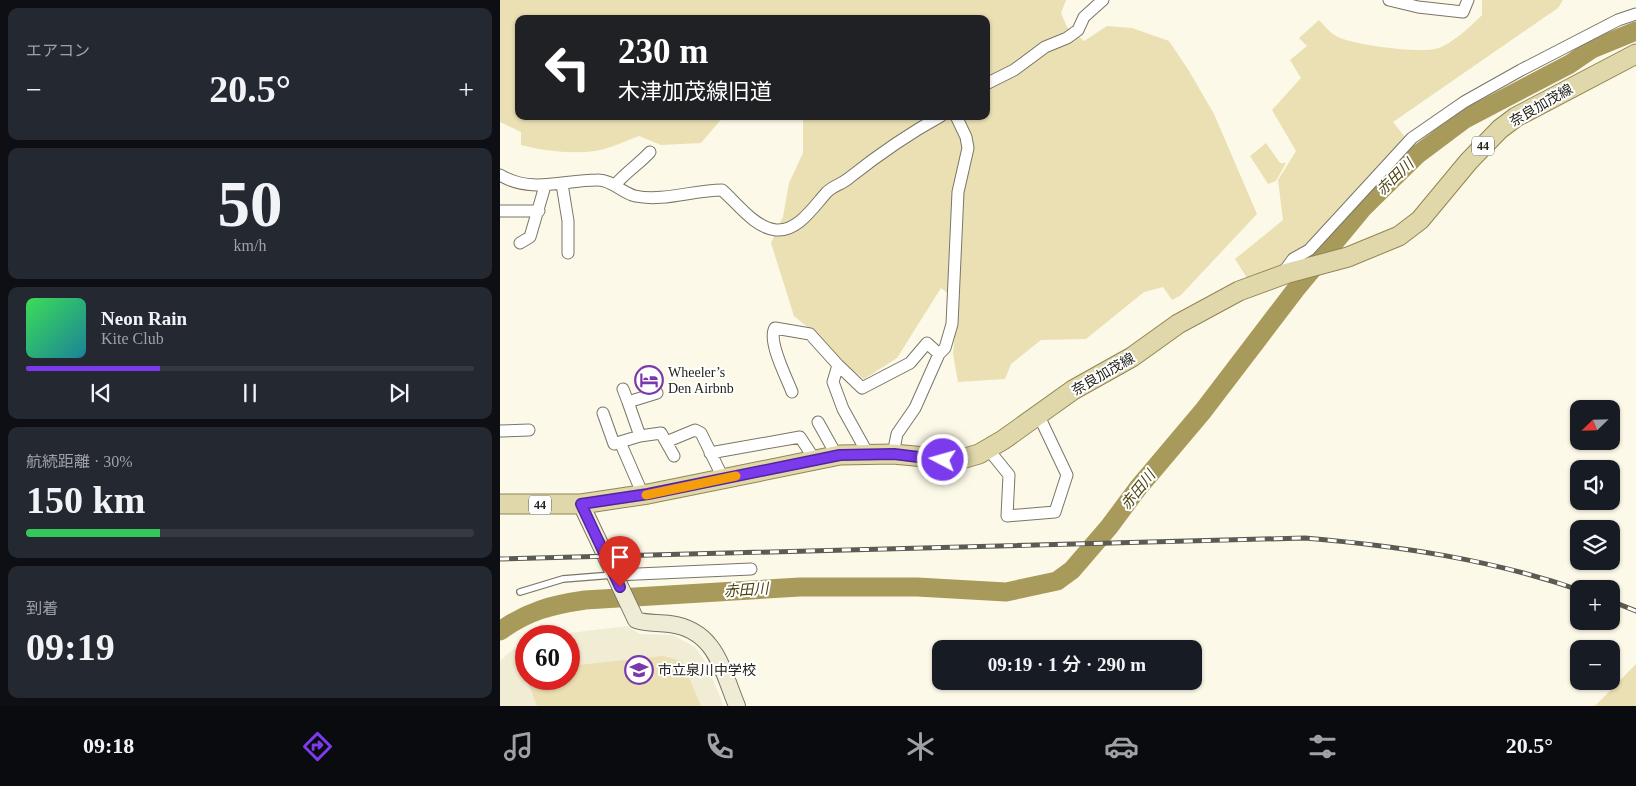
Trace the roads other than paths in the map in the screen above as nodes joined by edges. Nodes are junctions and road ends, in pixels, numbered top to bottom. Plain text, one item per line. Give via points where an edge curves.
1 (1103, 0) edge
2 (1389, 0) edge
3 (1468, 0) edge
4 (1636, 14) edge
5 (1636, 54) edge
6 (990, 82) edge
7 (934, 120) edge
8 (958, 120) edge
9 (650, 152) dead end
10 (500, 175) edge
11 (562, 184) junction
12 (615, 185) junction
13 (545, 186) junction
14 (500, 211) edge
15 (539, 211) junction
16 (520, 243) dead end
17 (568, 254) dead end
18 (1284, 274) junction
19 (938, 354) junction
20 (838, 365) junction
21 (623, 389) dead end
22 (792, 392) dead end
23 (657, 393) dead end
24 (628, 402) junction
25 (603, 413) dead end
26 (1038, 414) junction
27 (818, 422) dead end
28 (528, 430) dead end
29 (500, 432) edge
30 (640, 436) junction
31 (620, 442) junction
32 (666, 442) junction
33 (988, 449) junction
34 (710, 453) junction
35 (868, 454) junction
36 (894, 454) junction
37 (674, 456) dead end
38 (838, 456) junction
39 (815, 460) junction
40 (723, 478) junction
41 (643, 495) junction
42 (500, 504) edge
43 (581, 504) junction
44 (751, 569) dead end
45 (615, 575) junction
46 (520, 592) dead end
47 (737, 706) edge

1 - 6 street via 1067,38 1045,47 1014,70
2 - 3 street via 1463,12
4 - 18 street via 1521,70 1464,102 1412,138 1309,250 1294,258
5 - 18 main road, 奈良加茂線 / 44 via 1516,117 1500,129 1414,226 1389,241
7 - 12 street via 828,190 800,221 786,230 775,230 758,223 722,190 634,196
8 - 19 street via 968,148 957,202 952,324 945,348
9 - 12 street
10 - 13 street via 511,182
11 - 12 street via 598,179
11 - 13 street
11 - 17 street via 568,221
13 - 15 street
14 - 15 street
15 - 16 street via 530,238
18 - 26 main road, 奈良加茂線 / 44 via 1239,291 1178,324 1132,357
19 - 20 street via 927,343 910,363 862,388
19 - 36 street via 915,408 897,434
20 - 22 street via 810,334 775,328 772,342
20 - 35 street via 833,382 843,409
21 - 24 street
23 - 24 street
24 - 30 street
25 - 31 street via 614,444
26 - 33 main road, 奈良加茂線 / 44
26 - 33 street via 1067,475 1055,512 1007,516 1009,475
27 - 38 street
28 - 29 street
30 - 31 street
30 - 32 street via 662,433
31 - 41 street
32 - 34 street via 695,430 701,433
32 - 37 street
33 - 36 main road, 奈良加茂線 / 44 via 958,460
34 - 39 street via 800,437
34 - 40 street
35 - 36 main road, 奈良加茂線 / 44
35 - 38 main road, 奈良加茂線 / 44
38 - 39 main road, 奈良加茂線 / 44
39 - 40 main road, 奈良加茂線 / 44
40 - 41 main road, 奈良加茂線 / 44
41 - 43 main road, 奈良加茂線 / 44
42 - 43 main road, 奈良加茂線 / 44
43 - 45 street
44 - 45 street
45 - 46 lane via 563,580
45 - 47 street via 636,620 671,624 700,634 712,646

